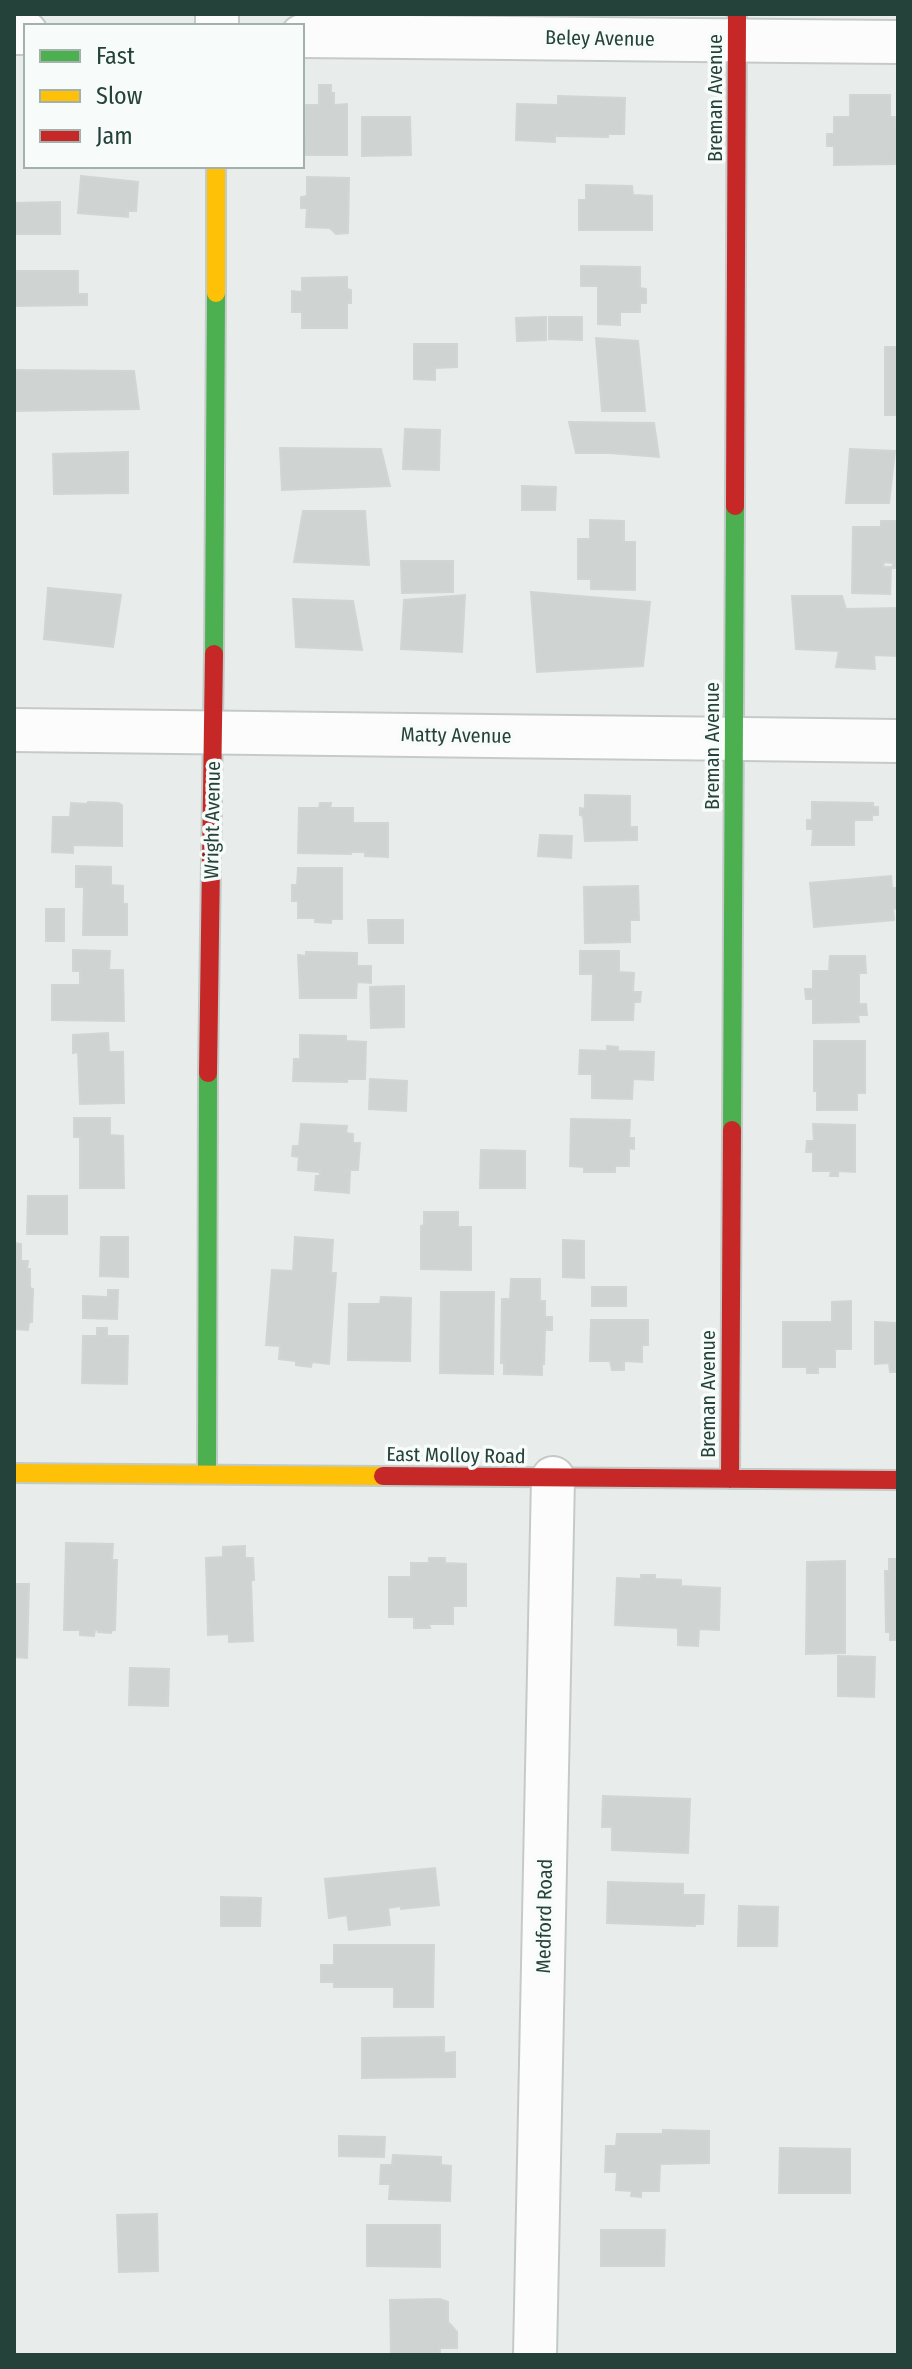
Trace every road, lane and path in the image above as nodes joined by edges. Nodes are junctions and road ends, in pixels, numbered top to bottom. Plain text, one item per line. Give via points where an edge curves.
1 (737, 27) edge
2 (304, 36) edge
3 (898, 42) edge
4 (216, 168) edge
5 (14, 730) edge
6 (214, 731) junction
7 (734, 740) junction
8 (898, 741) edge
9 (14, 1473) edge
10 (207, 1474) junction
11 (553, 1478) junction
12 (730, 1479) junction
13 (898, 1480) edge
14 (535, 2355) edge

1 - 2 street, Beley Avenue
1 - 3 street, Beley Avenue
1 - 7 street, Breman Avenue
4 - 6 street, Wright Avenue
5 - 6 street, Matty Avenue
6 - 7 street, Matty Avenue
6 - 10 street, Wright Avenue
7 - 8 street, Matty Avenue
7 - 12 street, Breman Avenue
9 - 10 street, East Molloy Road
10 - 11 street, East Molloy Road
11 - 12 street, East Molloy Road
11 - 14 street, Medford Road
12 - 13 street, East Molloy Road

